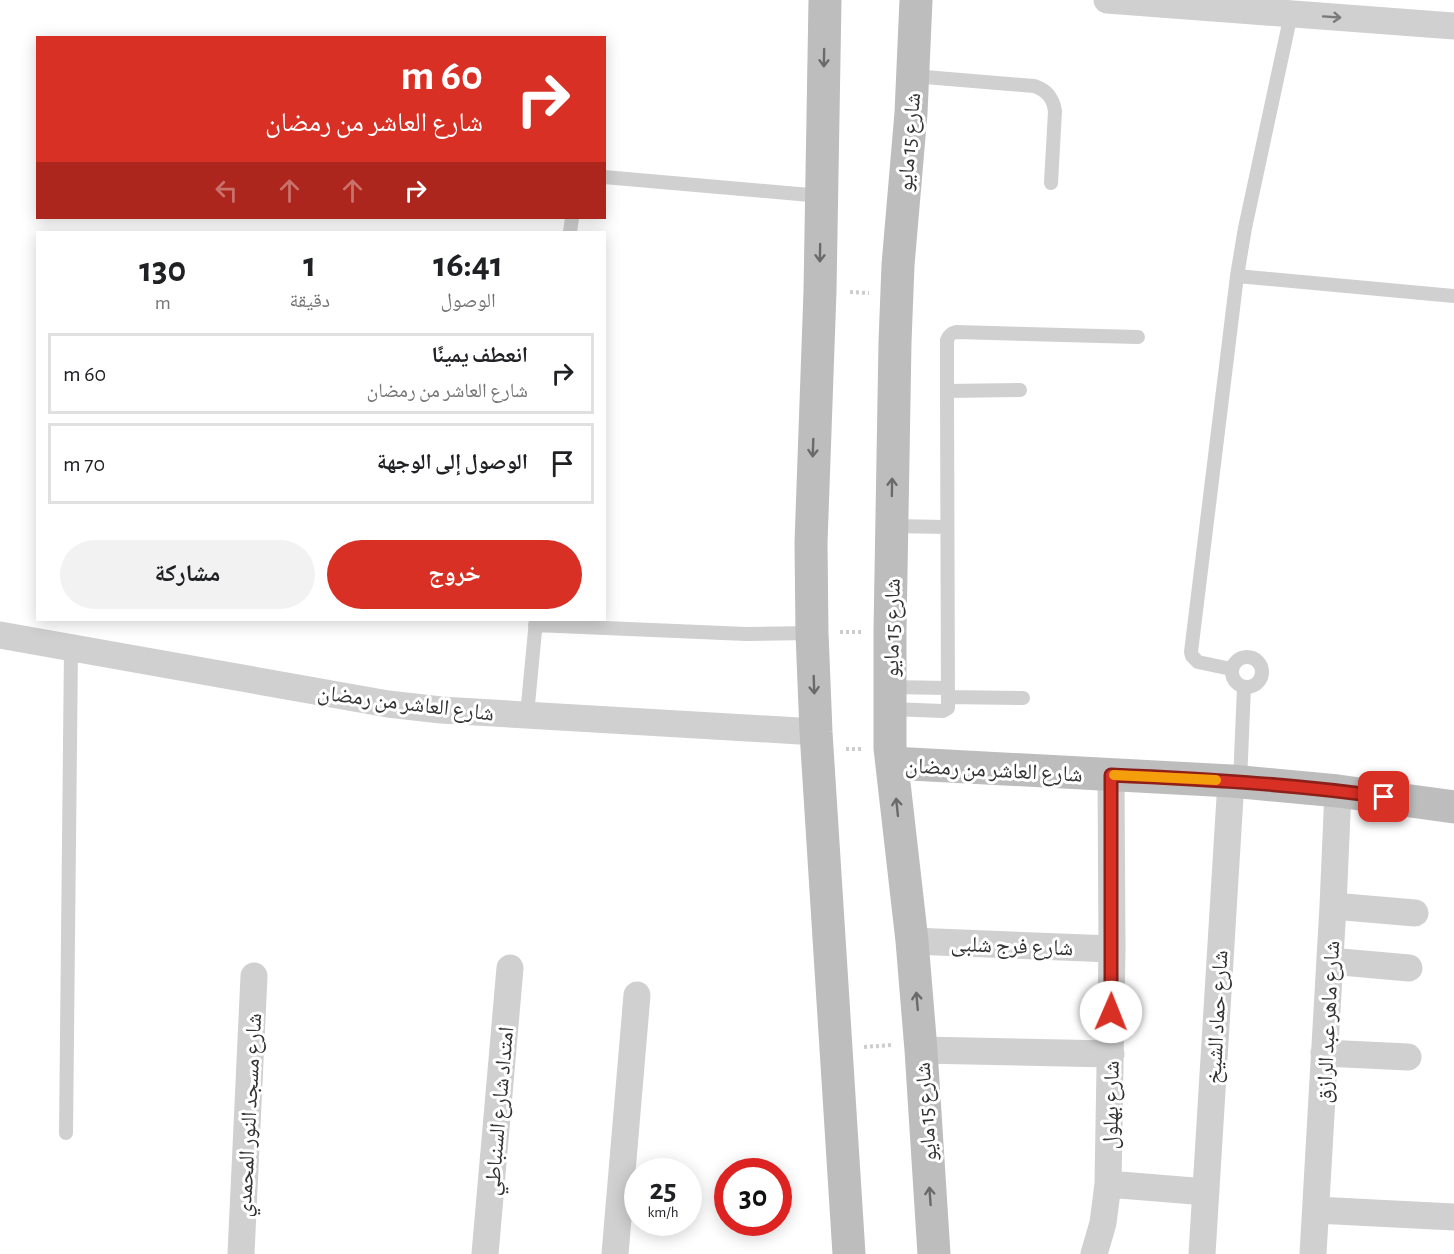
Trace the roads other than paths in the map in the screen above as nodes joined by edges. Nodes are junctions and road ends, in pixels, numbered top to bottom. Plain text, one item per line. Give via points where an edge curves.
1 (825, 0) edge
2 (916, 0) edge
3 (1107, 0) edge
4 (1291, 14) junction
5 (1454, 26) edge
6 (913, 76) junction
7 (606, 177) edge
8 (1051, 183) dead end
9 (821, 196) junction
10 (1237, 276) junction
11 (1454, 296) edge
12 (1138, 337) dead end
13 (1020, 390) dead end
14 (947, 391) junction
15 (892, 526) junction
16 (947, 527) junction
17 (536, 622) edge
18 (812, 633) junction
19 (0, 635) edge
20 (71, 648) junction
21 (1232, 669) junction
22 (1244, 687) junction
23 (948, 693) junction
24 (890, 698) junction
25 (1023, 698) dead end
26 (527, 715) junction
27 (817, 741) junction
28 (891, 756) junction
29 (1111, 775) junction
30 (1235, 781) junction
31 (1338, 791) junction
32 (1454, 807) edge
33 (1333, 906) junction
34 (1415, 913) dead end
35 (912, 941) junction
36 (1112, 949) junction
37 (1330, 961) junction
38 (510, 968) dead end
39 (1409, 968) dead end
40 (254, 976) dead end
41 (637, 995) dead end
42 (920, 1047) junction
43 (1324, 1053) junction
44 (1111, 1054) junction
45 (1408, 1057) dead end
46 (66, 1133) dead end
47 (1108, 1184) junction
48 (1206, 1192) junction
49 (1316, 1210) junction
50 (1454, 1217) edge
51 (241, 1254) edge
52 (485, 1254) edge
53 (615, 1254) edge
54 (849, 1254) edge
55 (933, 1254) edge
56 (1094, 1254) edge
57 (1202, 1254) edge
58 (1313, 1254) edge

1 -> 9 main road
2 - 6 main road, شارع 15 مايو
3 - 4 street
4 -> 5 street
4 - 10 lane
6 - 8 lane via 1043,89 1054,102 1055,111
15 -> 6 main road, شارع 15 مايو via 897,294
7 - 9 lane
9 -> 18 main road
10 - 11 lane
10 - 21 lane via 1191,652 1198,662
12 - 14 lane via 952,333 947,340
13 - 14 lane
14 - 16 lane
15 - 16 lane
15 - 24 main road, شارع 15 مايو
16 - 23 lane
17 - 18 lane via 746,634
17 - 26 lane
18 -> 27 main road
19 - 20 street, شارع العاشر من رمضان
20 - 26 street, شارع العاشر من رمضان via 388,704
20 - 46 lane
21 - 22 lane via 1232,678
21 - 22 lane via 1241,657 1257,660 1262,667 1259,682
22 - 30 lane
23 - 24 lane
23 - 24 lane via 948,708 943,711
23 - 25 lane
24 - 28 main road, شارع 15 مايو
26 - 27 street, شارع العاشر من رمضان
27 - 54 main road
28 - 29 main road, شارع العاشر من رمضان
35 -> 28 main road, شارع 15 مايو
29 - 30 main road, شارع العاشر من رمضان
29 - 36 street, شارع بهلول
30 - 31 main road, شارع العاشر من رمضان
30 - 48 street, شارع حماد الشيخ
31 - 32 main road, شارع العاشر من رمضان
31 - 33 street, شارع ماهر عبد الرازق
33 - 34 street
33 - 37 street, شارع ماهر عبد الرازق
35 - 36 street, شارع فرج شلبى
42 -> 35 main road, شارع 15 مايو
36 - 44 street, شارع بهلول
37 - 39 street
37 - 43 street, شارع ماهر عبد الرازق
38 - 52 street, امتداد شارع السنباطي
40 - 51 street, شارع مسجد النور المحمدي
41 - 53 street
42 - 44 street
55 -> 42 main road, شارع 15 مايو
43 - 45 street
43 - 49 street, شارع ماهر عبد الرازق
44 - 47 street, شارع بهلول
47 - 48 street
47 - 56 street, شارع بهلول
48 - 57 street, شارع حماد الشيخ
49 - 50 street
49 - 58 street, شارع ماهر عبد الرازق

